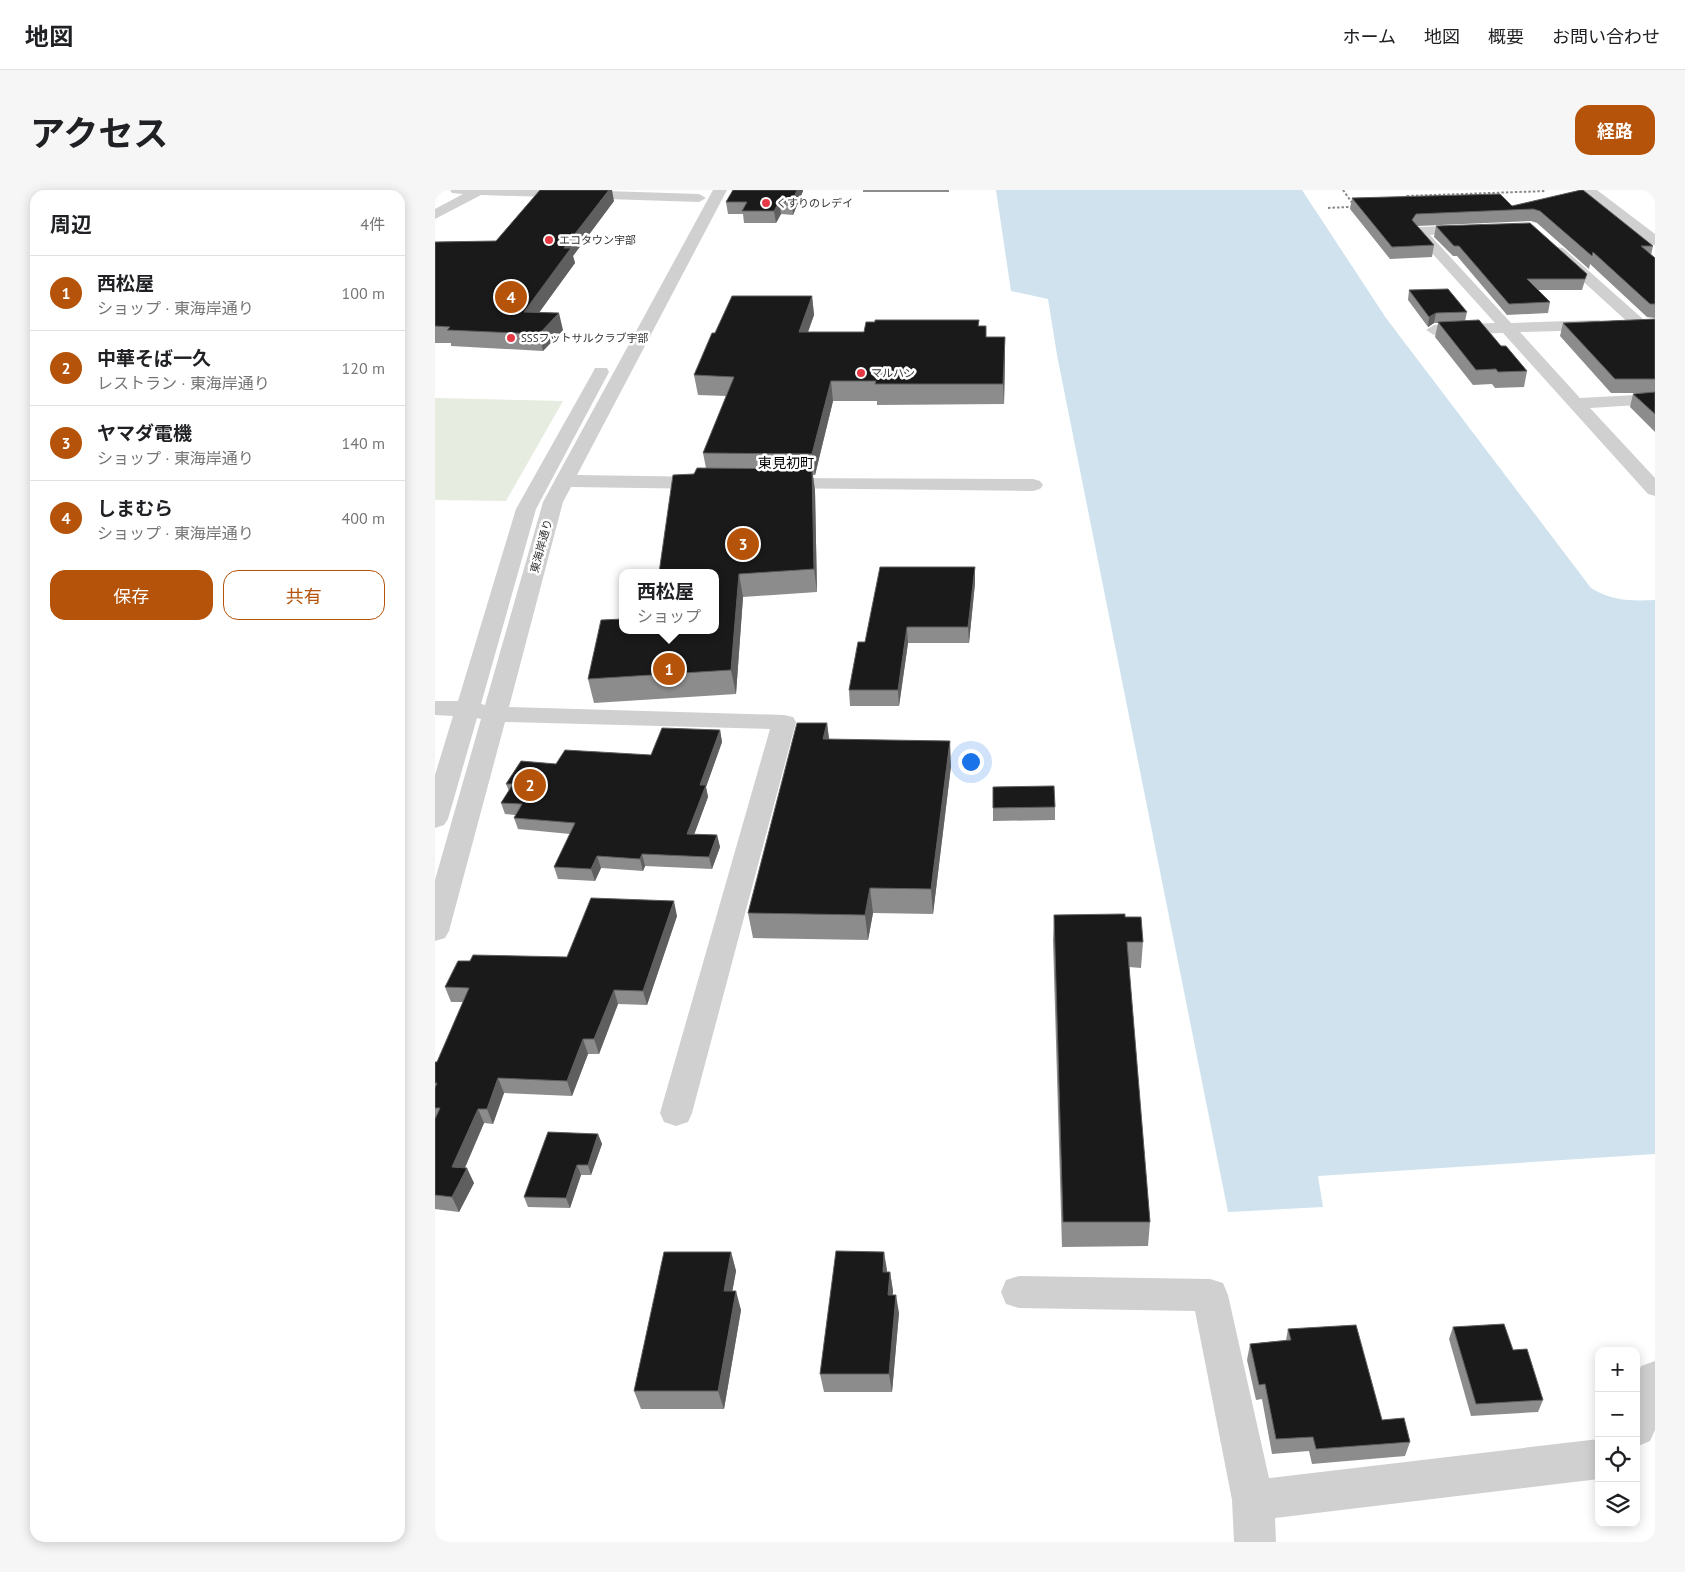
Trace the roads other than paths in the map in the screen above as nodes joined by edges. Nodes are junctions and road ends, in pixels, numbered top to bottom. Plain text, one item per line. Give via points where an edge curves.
1 (457, 190) edge
2 (720, 190) edge
3 (1589, 190) edge
4 (473, 191) edge
5 (701, 194) edge
6 (435, 215) edge
7 (1647, 215) dead end
8 (1623, 216) junction
9 (1484, 228) edge
10 (1545, 240) edge
11 (1655, 241) edge
12 (1655, 322) edge
13 (1638, 323) junction
14 (1507, 329) junction
15 (1434, 330) dead end
16 (617, 344) dead end
17 (608, 360) dead end
18 (1655, 399) edge
19 (1576, 403) junction
20 (563, 480) junction
21 (1652, 483) edge
22 (731, 484) edge
23 (760, 484) edge
24 (1033, 486) dead end
25 (435, 708) edge
26 (467, 708) junction
27 (495, 714) junction
28 (435, 819) edge
29 (435, 931) edge
30 (676, 1114) dead end
31 (1019, 1292) dead end
32 (1655, 1379) edge
33 (1640, 1418) edge
34 (1595, 1459) edge
35 (1253, 1500) junction
36 (1255, 1542) edge

1 - 4 street
2 - 20 street, 東海岸通り
3 - 8 street
4 - 5 street
4 - 6 street
5 - 16 street
7 - 8 street
8 - 11 street
9 - 14 street via 1419,231
10 - 13 street
12 - 13 street
13 - 14 street
14 - 15 street
14 - 19 street
17 - 26 street, 東海岸通り via 526,509
18 - 19 street
19 - 21 street
20 - 22 street
20 - 27 street, 東海岸通り via 547,523
23 - 24 street
25 - 26 street
26 - 27 street
26 - 28 street, 東海岸通り
27 - 29 street, 東海岸通り
27 - 30 street via 784,722
31 - 35 street via 1211,1295
32 - 33 street
34 - 35 street
35 - 36 street

